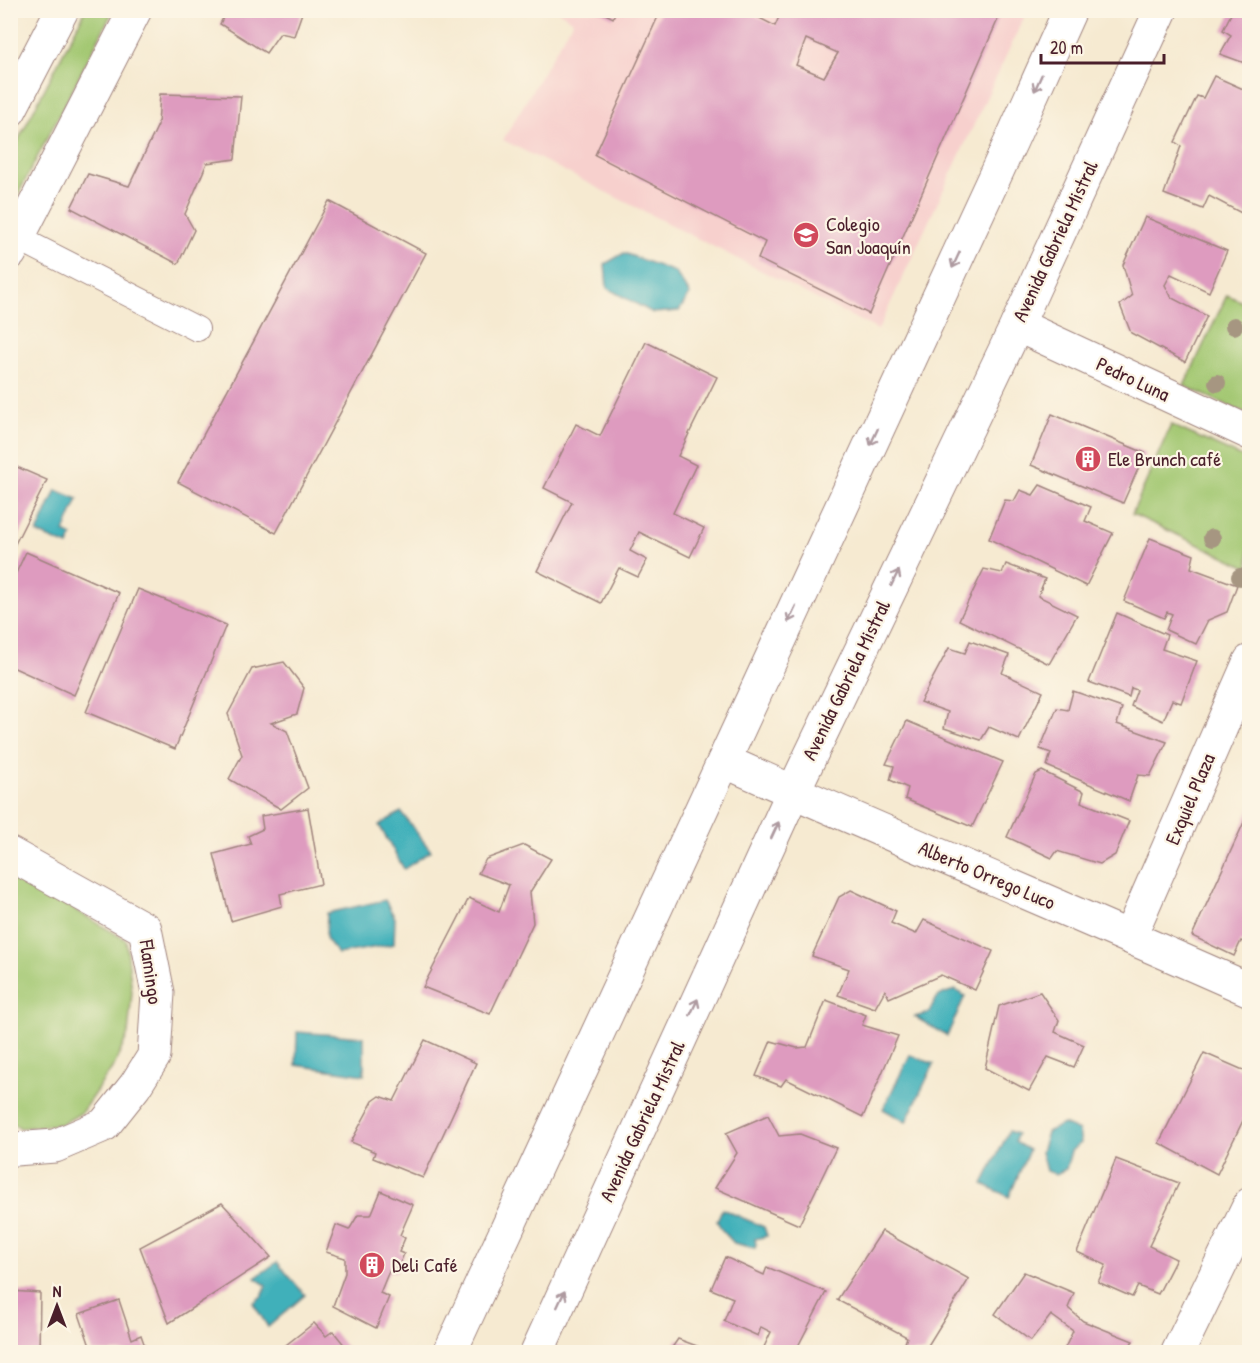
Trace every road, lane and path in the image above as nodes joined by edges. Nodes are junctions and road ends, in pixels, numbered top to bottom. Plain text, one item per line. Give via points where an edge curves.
1 (62, 10) edge
2 (135, 10) edge
3 (1070, 10) edge
4 (1161, 10) edge
5 (10, 110) edge
6 (14, 246) edge
7 (1017, 325) junction
8 (197, 329) dead end
9 (1250, 433) edge
10 (1250, 661) edge
11 (724, 761) junction
12 (793, 792) junction
13 (10, 854) edge
14 (1130, 936) junction
15 (1250, 990) edge
16 (10, 1146) edge
17 (1250, 1204) edge
18 (450, 1353) edge
19 (537, 1353) edge
20 (1178, 1353) edge

1 - 5 main road
2 - 6 main road
3 -> 11 main road
4 - 7 main road, Avenida Gabriela Mistral
6 - 8 lane
7 - 9 main road, Pedro Luna
12 -> 7 main road, Avenida Gabriela Mistral
10 - 14 main road, Exquiel Plaza
11 - 12 main road, Alberto Orrego Luco
11 - 18 main road
12 - 14 main road, Alberto Orrego Luco
19 -> 12 main road, Avenida Gabriela Mistral
13 - 16 main road, Flamingo via 145,930 158,993 154,1056 104,1125 55,1146
14 - 15 main road, Alberto Orrego Luco
17 - 20 main road

